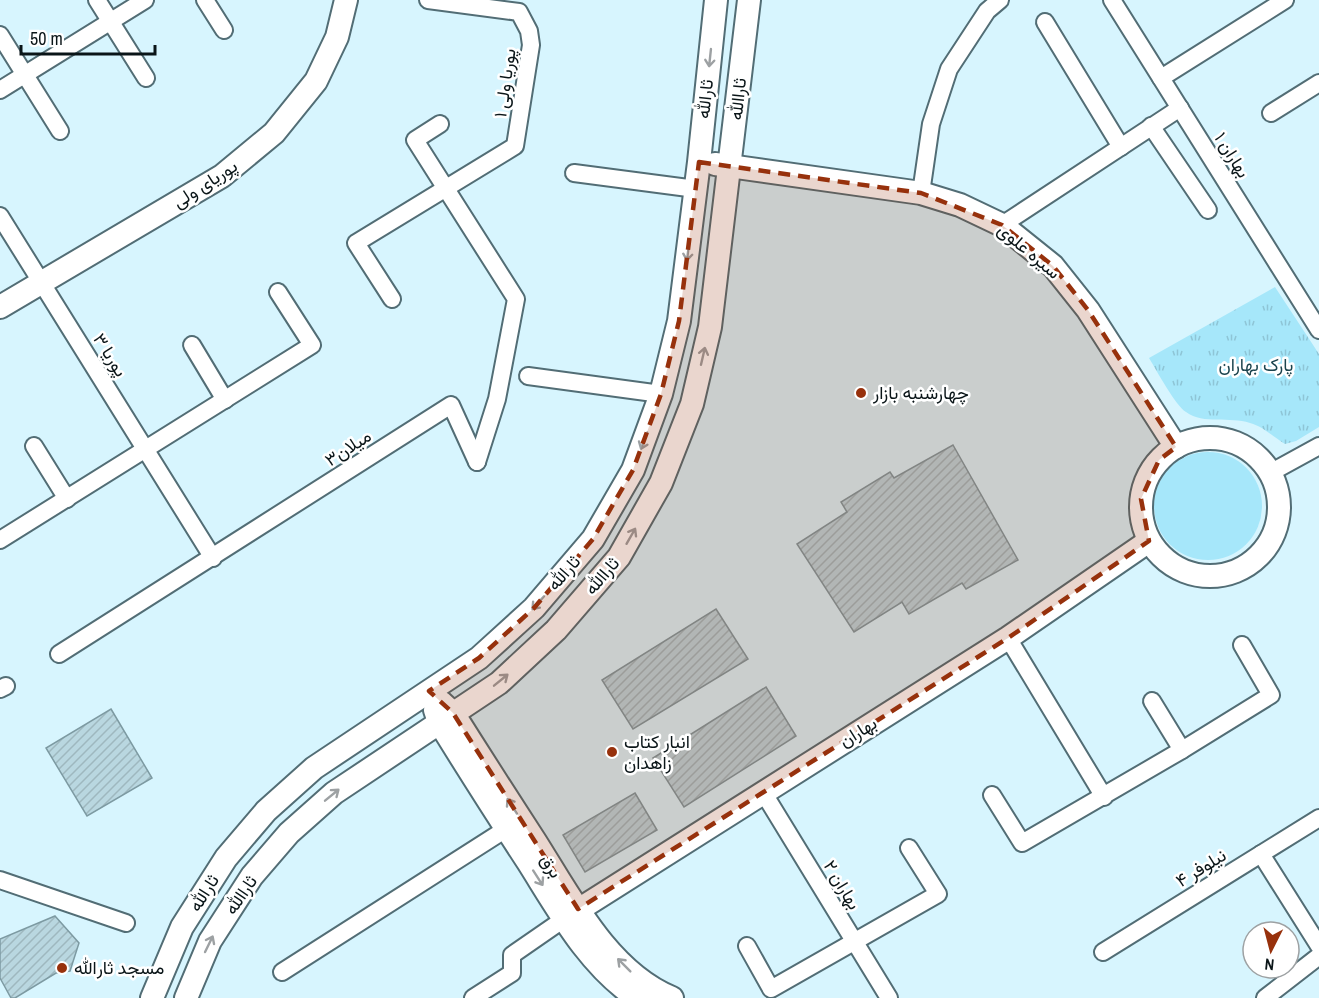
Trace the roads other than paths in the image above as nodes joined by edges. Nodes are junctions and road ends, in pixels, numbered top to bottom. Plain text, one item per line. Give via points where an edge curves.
1 (97, 0) edge
2 (145, 0) edge
3 (205, 0) edge
4 (346, 0) edge
5 (428, 0) edge
6 (716, 0) edge
7 (749, 0) edge
8 (1000, 0) edge
9 (1112, 0) edge
10 (1285, 0) edge
11 (110, 21) junction
12 (1045, 22) dead end
13 (224, 30) dead end
14 (0, 35) edge
15 (25, 75) junction
16 (146, 78) dead end
17 (1161, 78) junction
18 (1319, 83) edge
19 (0, 90) edge
20 (1180, 108) junction
21 (1271, 114) dead end
22 (440, 124) dead end
23 (1151, 126) junction
24 (60, 131) dead end
25 (1121, 147) junction
26 (699, 162) junction
27 (730, 166) junction
28 (574, 173) dead end
29 (445, 189) junction
30 (696, 189) junction
31 (921, 193) junction
32 (1208, 210) dead end
33 (0, 216) edge
34 (1002, 225) junction
35 (40, 282) junction
36 (278, 292) dead end
37 (392, 298) dead end
38 (0, 307) edge
39 (1319, 330) edge
40 (192, 345) dead end
41 (528, 376) dead end
42 (662, 394) junction
43 (225, 400) junction
44 (34, 446) dead end
45 (1319, 446) edge
46 (1176, 447) junction
47 (146, 449) junction
48 (1270, 473) junction
49 (67, 499) junction
50 (0, 540) edge
51 (1149, 541) junction
52 (213, 558) junction
53 (1008, 638) junction
54 (1242, 645) dead end
55 (59, 654) dead end
56 (429, 691) junction
57 (1152, 701) dead end
58 (446, 718) junction
59 (1182, 750) junction
60 (763, 792) junction
61 (993, 795) dead end
62 (1104, 797) junction
63 (1319, 818) edge
64 (506, 829) junction
65 (909, 848) dead end
66 (1261, 854) junction
67 (0, 880) edge
68 (571, 914) junction
69 (126, 923) dead end
70 (853, 941) junction
71 (747, 946) dead end
72 (1319, 946) edge
73 (1103, 952) dead end
74 (1319, 956) edge
75 (282, 972) dead end
76 (152, 998) edge
77 (186, 998) edge
78 (473, 998) edge
79 (637, 998) edge
80 (672, 998) edge
81 (889, 998) edge
82 (1265, 998) edge

1 - 11 street
2 - 11 street
3 - 13 street
4 - 35 street, پوریای ولی via 337,37 316,81 274,133 222,176
5 - 29 street, پوریا ولی ۱ via 519,12 531,45 515,146
6 -> 26 street, ثارالله
7 - 27 street, ثاراالله
8 - 31 street via 987,11 949,69 931,124
9 - 17 street, بهاران ۱
10 - 17 street
11 - 15 street
11 - 16 street
12 - 25 street
14 - 15 street
15 - 19 street
15 - 24 street
17 - 20 street, بهاران ۱
18 - 21 street
20 - 23 street
20 - 39 street, بهاران ۱
22 - 29 street via 415,140
23 - 25 street
23 - 32 street
25 - 34 street
26 - 27 street, سیره علوی
26 - 30 street, ثارالله
27 - 31 street, سیره علوی
58 -> 27 street, ثاراالله via 499,683 556,630 619,557 661,483 692,404 710,327
28 - 30 street
29 - 37 street via 356,243
29 - 52 street, میلان۳ via 516,299 497,399 477,462 451,405
30 -> 42 street, ثارالله via 679,321
31 - 34 street, سیره علوی via 960,205
33 - 35 street, پوریا ۳
34 - 46 street, سیره علوی via 1053,266 1088,310
35 - 38 street, پوریای ولی
35 - 47 street, پوریا ۳
36 - 43 street via 312,345
40 - 43 street
41 - 42 street
42 -> 56 street, ثارالله via 633,470 593,539 525,616 479,658
43 - 47 street
44 - 49 street
45 - 48 street
46 - 48 street via 1196,439 1218,438 1239,444 1257,456
46 - 51 street via 1159,460 1147,478 1141,520
47 - 49 street
47 - 52 street, پوریا ۳
48 - 51 street via 1278,494 1279,515 1273,536 1261,554 1244,567 1223,575 1201,576 1162,558
49 - 50 street
51 - 53 street, بهاران
52 - 55 street
53 - 60 street, بهاران
53 - 62 street
54 - 59 street via 1271,695
56 - 58 street
56 - 76 street, ثارالله via 314,768 267,811 226,858 182,927
57 - 59 street
58 - 64 street, برق
68 -> 58 street, برق
77 -> 58 street, ثاراالله via 210,941 252,876 289,833 334,793
59 - 62 street
60 - 68 street, بهاران
60 - 70 street, بهاران ۲
61 - 62 street via 1022,843
63 - 66 street, نیلوفر ۴
64 -> 68 street, برق
64 - 75 street
65 - 70 street via 938,894
66 - 72 street
66 - 73 street, نیلوفر ۴
67 - 69 street
68 - 78 street via 512,955 512,974
68 - 79 street, برق via 596,962
80 -> 68 street, برق via 634,975
70 - 71 street via 771,989
70 - 81 street, بهاران ۲
74 - 82 street

